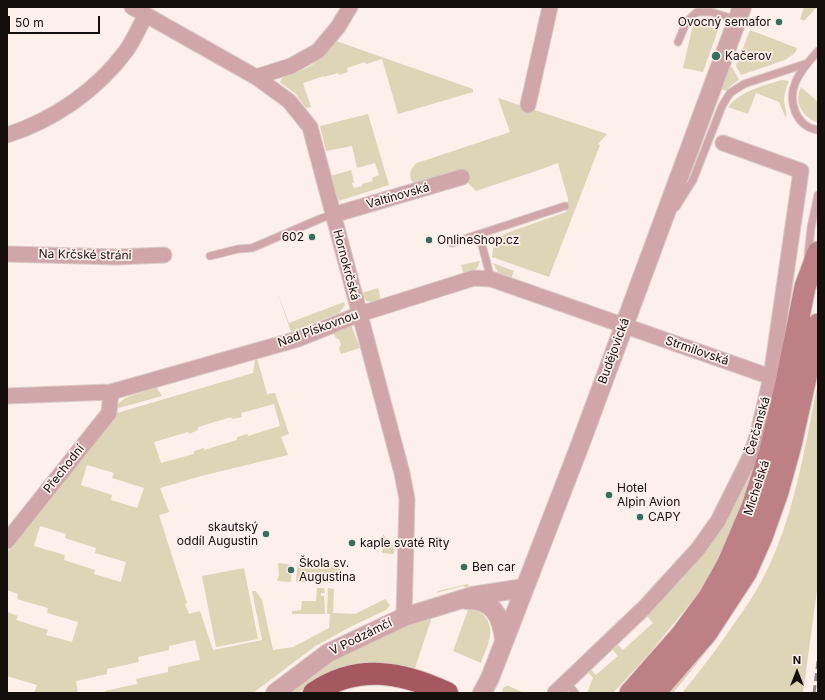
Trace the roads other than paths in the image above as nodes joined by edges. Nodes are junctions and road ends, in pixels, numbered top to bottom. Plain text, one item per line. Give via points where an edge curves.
1 (132, 7) edge
2 (350, 7) edge
3 (550, 7) edge
4 (740, 14) edge
5 (146, 15) junction
6 (678, 42) dead end
7 (818, 51) edge
8 (808, 63) junction
9 (256, 77) junction
10 (528, 104) dead end
11 (818, 130) edge
12 (7, 134) edge
13 (723, 143) dead end
14 (462, 177) dead end
15 (818, 195) edge
16 (565, 206) dead end
17 (333, 215) junction
18 (479, 234) junction
19 (658, 234) junction
20 (452, 244) dead end
21 (818, 252) edge
22 (7, 254) edge
23 (164, 255) dead end
24 (210, 256) dead end
25 (491, 280) junction
26 (805, 287) junction
27 (360, 314) junction
28 (818, 324) edge
29 (623, 326) junction
30 (771, 377) junction
31 (111, 392) junction
32 (7, 396) edge
33 (7, 541) edge
34 (524, 588) junction
35 (457, 600) junction
36 (404, 616) junction
37 (504, 639) junction
38 (571, 688) edge
39 (486, 690) edge
40 (275, 693) edge
41 (314, 693) edge
42 (334, 693) edge
43 (418, 693) edge
44 (446, 693) edge
45 (555, 693) edge
46 (630, 693) edge
47 (655, 693) edge

1 - 5 street, Hornokrčská
2 - 9 street via 338,27 318,51 291,66
3 - 10 street
4 - 6 lane via 697,12 687,21
4 - 19 street, Budějovická
5 - 9 street, Hornokrčská
5 - 12 street via 127,50 101,80 61,110 27,128
7 - 8 lane
8 - 11 lane via 794,86 794,111 809,128
8 - 19 lane via 744,84 730,93 722,106 693,180
9 - 17 street, Hornokrčská via 289,101 310,127
13 - 30 street, Čerčanská via 801,171
14 - 17 street, Valtínovská
15 - 26 lane via 811,228
16 - 18 lane
17 - 24 lane via 252,248
17 - 27 street, Hornokrčská
18 - 20 lane
18 - 25 lane
19 - 29 street, Budějovická
21 - 26 main road, Michelská
22 - 23 street, Na Krčské stráni via 117,257
25 - 27 street, Nad Pískovnou via 474,278
25 - 29 street, Nad Pískovnou
26 - 46 main road, Michelská via 770,450 752,507 728,563 709,597 681,635
27 - 31 street, Nad Pískovnou via 298,339
27 - 36 street, Hornokrčská via 407,499
28 - 47 main road, Michelská via 791,445 762,537 746,573 706,634
29 - 30 street, Strmilovská
29 - 34 street, Budějovická
30 - 38 street, Čerčanská via 751,455 718,521 698,549
31 - 32 street, Nad Pískovnou
31 - 33 street, Přechodní via 109,413
34 - 35 street, V Podzámčí
34 - 37 street, Budějovická
35 - 36 street, V Podzámčí
35 - 37 street, V Podzámčí via 484,602 497,614
36 - 40 street, V Podzámčí via 328,653
37 - 39 street, Budějovická
38 - 45 street, Čerčanská
41 - 44 highway via 341,679 364,674 380,674 408,678
42 - 43 highway via 354,686 379,685 400,687

